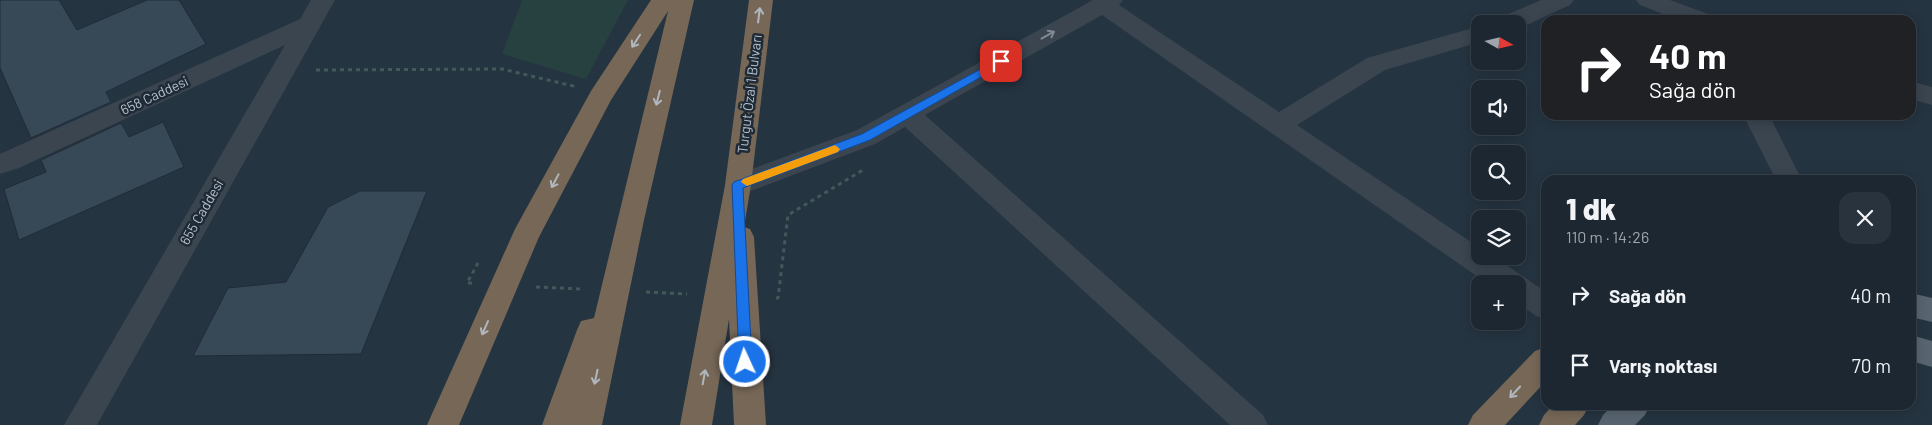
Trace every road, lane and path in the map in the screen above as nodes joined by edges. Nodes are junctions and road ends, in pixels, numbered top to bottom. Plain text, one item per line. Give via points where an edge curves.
1 (322, 0) edge
2 (663, 0) edge
3 (682, 0) edge
4 (761, 0) edge
5 (1562, 0) edge
6 (1648, 0) edge
7 (1107, 2) edge
8 (1687, 15) edge
9 (1526, 16) edge
10 (308, 25) junction
11 (1471, 37) edge
12 (282, 70) junction
13 (1916, 91) edge
14 (568, 94) dead end
15 (1932, 96) edge
16 (907, 114) junction
17 (1759, 120) edge
18 (1278, 124) junction
19 (0, 164) edge
20 (870, 166) dead end
21 (1786, 175) edge
22 (738, 185) junction
23 (630, 220) junction
24 (481, 257) dead end
25 (1498, 275) edge
26 (467, 283) dead end
27 (1526, 294) edge
28 (778, 298) dead end
29 (1541, 304) edge
30 (1916, 306) edge
31 (1932, 310) edge
32 (1916, 349) edge
33 (1932, 354) edge
34 (1541, 365) edge
35 (746, 381) junction
36 (1568, 410) edge
37 (1629, 410) edge
38 (80, 425) edge
39 (443, 425) edge
40 (558, 425) edge
41 (586, 425) edge
42 (696, 425) edge
43 (741, 425) edge
44 (750, 425) edge
45 (1252, 425) edge
46 (1484, 425) edge
47 (1555, 425) edge
48 (1614, 425) edge

1 - 10 street, 655 Caddesi
2 -> 39 highway via 600,97 525,237
3 -> 23 highway
22 -> 4 highway, Turgut Özal 1 Bulvarı
5 - 9 street
6 - 8 street
16 -> 7 street
7 - 18 street
10 - 12 street, 655 Caddesi
10 - 19 street, 658 Caddesi
11 - 18 street via 1376,64
12 - 14 path via 502,69 573,86
12 - 38 street, 655 Caddesi
13 - 15 street
16 - 22 street via 866,137
16 - 45 street
17 - 21 street
18 - 25 street
20 - 28 path via 788,215
22 - 35 highway
42 -> 22 highway, Turgut Özal 1 Bulvarı
23 - 40 highway
23 -> 41 highway
24 - 26 path
27 - 29 street
30 - 31 main road
32 - 33 main road
34 -> 46 highway
35 - 43 highway
35 - 44 highway
36 - 47 highway
37 - 48 main road

